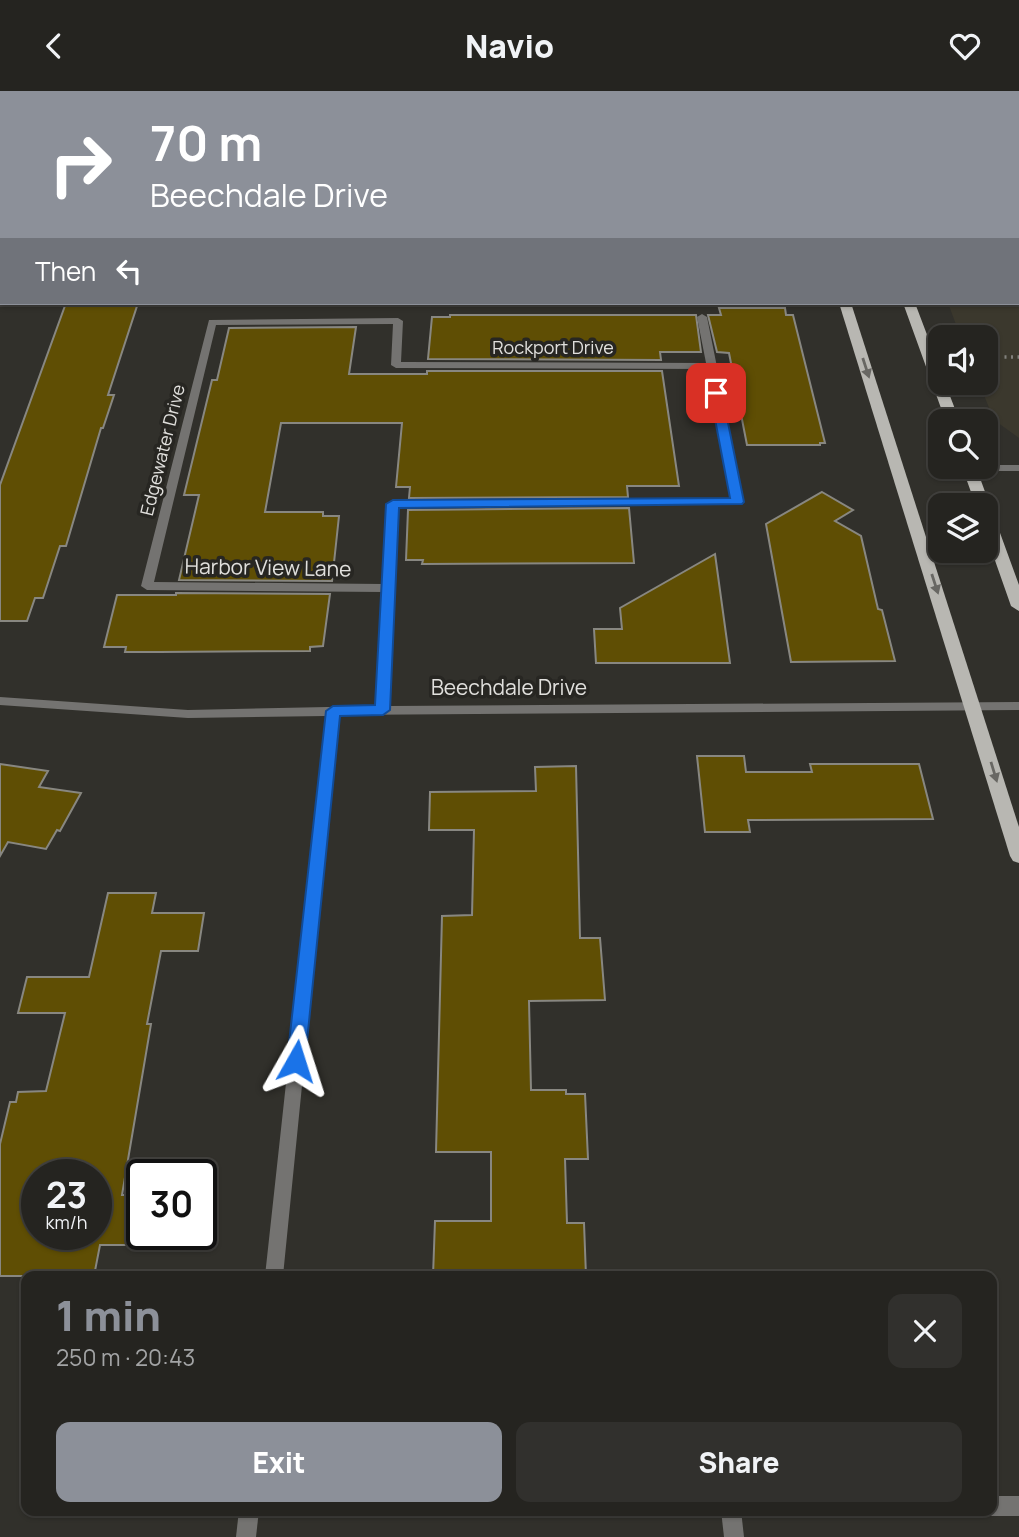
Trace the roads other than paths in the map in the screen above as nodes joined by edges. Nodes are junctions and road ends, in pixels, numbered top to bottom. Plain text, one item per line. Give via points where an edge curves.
1 (846, 305) edge
2 (910, 305) edge
3 (702, 317) dead end
4 (396, 365) joint
5 (710, 366) junction
6 (948, 409) edge
7 (998, 468) edge
8 (1019, 468) edge
9 (998, 548) edge
10 (147, 586) joint
11 (389, 588) junction
12 (1019, 606) edge
13 (0, 701) edge
14 (974, 706) junction
15 (1019, 706) edge
16 (383, 710) junction
17 (333, 711) junction
18 (1019, 856) edge
19 (275, 1271) edge
20 (997, 1506) edge
21 (1019, 1506) edge
22 (248, 1516) edge
23 (732, 1516) edge
24 (246, 1537) edge
25 (734, 1537) edge

1 -> 14 main road
2 - 6 main road
3 - 5 street
4 - 5 street, Rockport Drive
4 - 10 street, Edgewater Drive via 398,321 212,322
5 - 11 street via 737,502 393,504
7 - 8 street
9 - 12 main road
10 - 11 street, Harbor View Lane
11 - 16 street
13 - 17 street, Beechdale Drive via 188,714
14 - 15 street, Beechdale Drive
14 - 16 street, Beechdale Drive
14 -> 18 main road
16 - 17 street, Beechdale Drive
17 - 19 street
20 - 21 street
22 - 24 street
23 - 25 street

